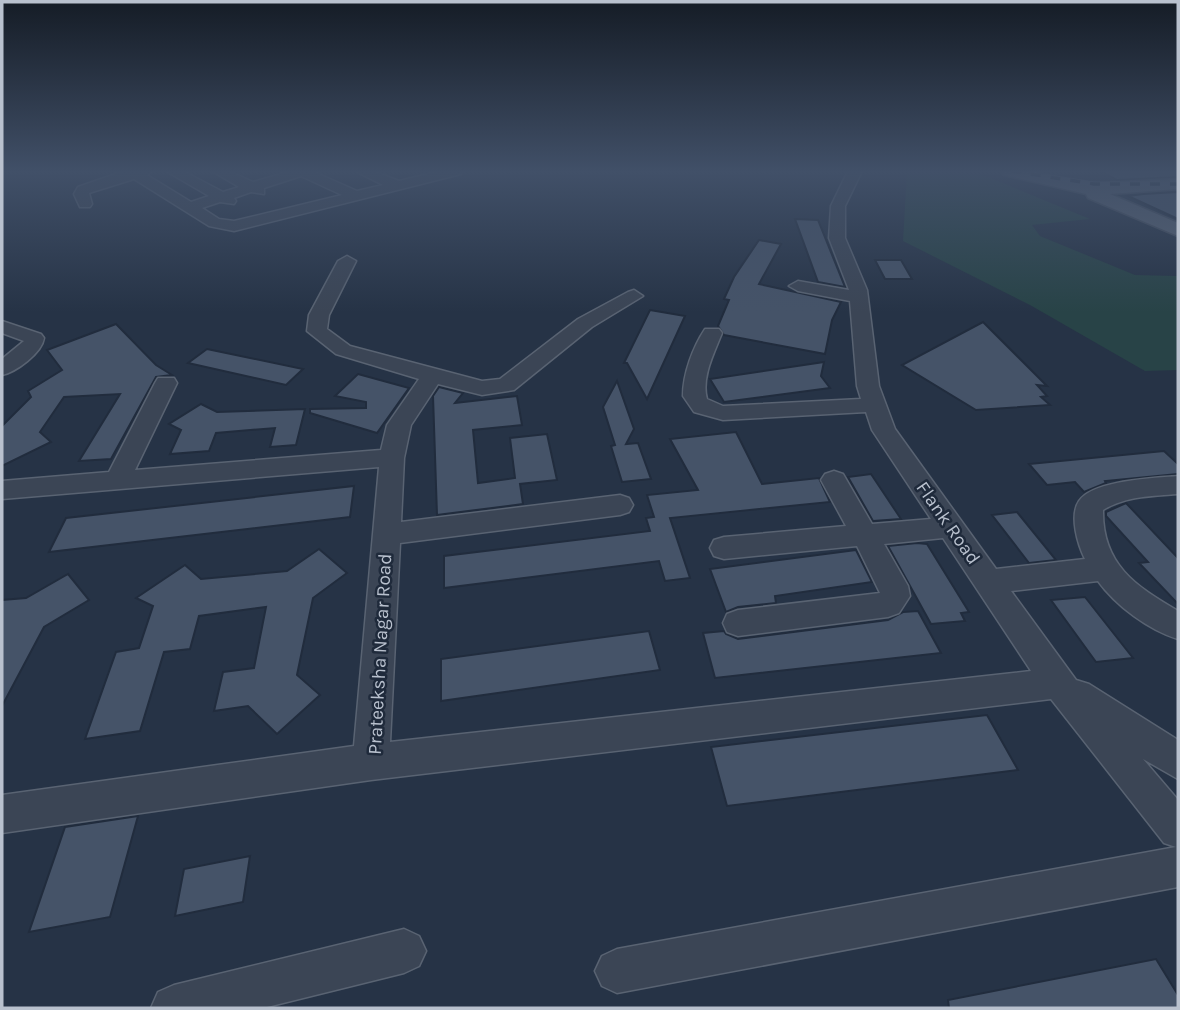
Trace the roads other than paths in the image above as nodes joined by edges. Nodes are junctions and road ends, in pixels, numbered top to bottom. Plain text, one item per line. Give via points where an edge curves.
1 (210, 218) edge
2 (261, 218) edge
3 (272, 218) edge
4 (836, 218) edge
5 (1151, 218) edge
6 (264, 220) junction
7 (1178, 230) edge
8 (347, 261) dead end
9 (797, 286) dead end
10 (634, 296) dead end
11 (859, 297) junction
12 (2, 327) edge
13 (712, 333) dead end
14 (2, 369) edge
15 (432, 376) junction
16 (166, 383) dead end
17 (873, 405) junction
18 (392, 458) junction
19 (834, 480) dead end
20 (117, 481) junction
21 (1178, 485) edge
22 (2, 490) edge
23 (620, 505) dead end
24 (950, 527) junction
25 (386, 534) junction
26 (865, 534) junction
27 (724, 548) dead end
28 (1102, 569) junction
29 (988, 582) junction
30 (738, 623) dead end
31 (1178, 626) edge
32 (1058, 682) junction
33 (1178, 761) edge
34 (370, 762) junction
35 (2, 814) edge
36 (1178, 829) edge
37 (1178, 867) edge
38 (404, 951) dead end
39 (617, 971) dead end
40 (174, 1008) edge

1 - 6 street via 223,225
2 - 6 street
3 - 6 street
4 - 11 street, Flank Road via 837,238
5 - 7 main road
8 - 15 street via 319,315 317,331 343,350
9 - 11 street
10 - 15 street via 585,323 506,385 482,388
11 - 17 street, Flank Road
12 - 14 street via 34,338 33,345
13 - 17 street via 693,393 706,409 723,413
15 - 18 street, Prateeksha Nagar Road via 399,425
16 - 20 street
17 - 24 street, Flank Road via 884,430
18 - 20 street
18 - 25 street, Prateeksha Nagar Road
19 - 26 street
20 - 22 street
21 - 28 street via 1117,492 1090,505 1088,520
23 - 25 street
24 - 26 street
24 - 29 street, Flank Road
25 - 34 street, Prateeksha Nagar Road
26 - 27 street
26 - 30 street via 892,586 895,596 888,604
28 - 29 street
28 - 31 street via 1136,601
29 - 32 street, Flank Road
32 - 33 street
32 - 34 street, Prateeksha Nagar Road
32 - 36 street, Flank Road
34 - 35 street
37 - 39 street
38 - 40 street

